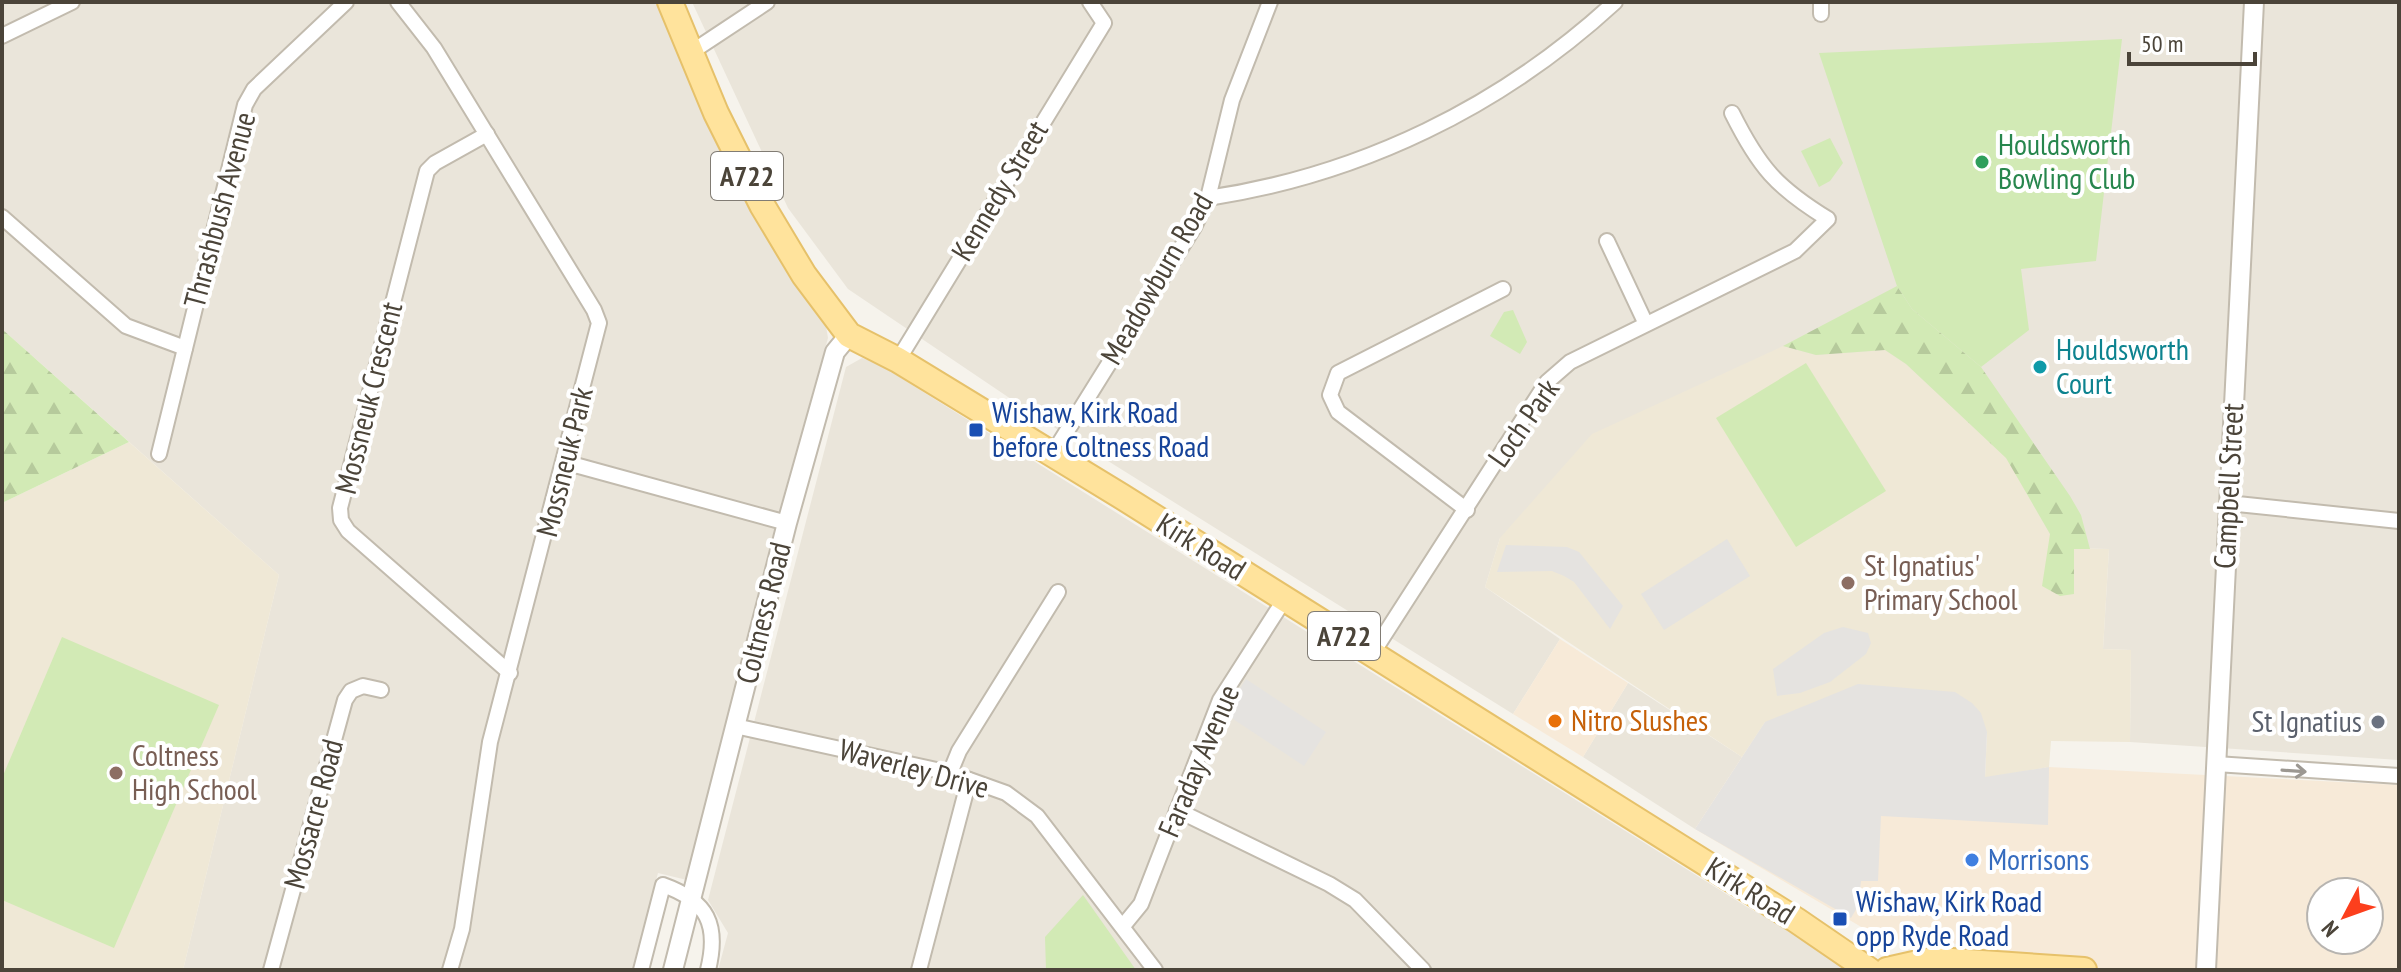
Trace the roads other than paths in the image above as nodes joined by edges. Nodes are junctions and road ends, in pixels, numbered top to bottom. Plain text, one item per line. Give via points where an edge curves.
1 (72, 2) edge
2 (346, 2) edge
3 (398, 2) edge
4 (670, 2) edge
5 (767, 2) edge
6 (1090, 2) edge
7 (1270, 2) edge
8 (1615, 2) edge
9 (2254, 2) edge
10 (2, 36) edge
11 (690, 53) junction
12 (1732, 113) dead end
13 (487, 134) junction
14 (1208, 198) junction
15 (2, 218) edge
16 (1607, 241) dead end
17 (1503, 289) dead end
18 (1645, 322) junction
19 (849, 335) junction
20 (185, 348) junction
21 (898, 360) junction
22 (159, 454) dead end
23 (1052, 455) junction
24 (564, 462) junction
25 (2228, 503) junction
26 (1467, 510) junction
27 (2399, 521) edge
28 (787, 523) junction
29 (1058, 592) dead end
30 (1284, 600) junction
31 (1372, 654) junction
32 (510, 673) junction
33 (381, 690) dead end
34 (735, 726) junction
35 (2216, 764) junction
36 (950, 773) junction
37 (2399, 776) edge
38 (969, 780) junction
39 (1177, 810) junction
40 (692, 897) junction
41 (1123, 926) junction
42 (1965, 967) edge
43 (271, 970) edge
44 (450, 970) edge
45 (641, 970) edge
46 (673, 970) edge
47 (708, 970) edge
48 (919, 970) edge
49 (1155, 970) edge
50 (1423, 970) edge
51 (1869, 970) edge
52 (1895, 970) edge
53 (2084, 970) edge
54 (2206, 970) edge

1 - 10 street
2 - 20 street, Thrashbush Avenue via 254,89 245,105
3 - 13 street, Mossneuk Park via 425,34
4 - 11 main road, Kirk Road / A722
5 - 11 street
6 - 21 street, Kennedy Street via 1104,23
7 - 14 street, Meadowburn Road via 1232,100
8 - 14 street via 1570,43 1441,125 1360,161 1263,190
9 - 25 street, Campbell Street
11 - 19 main road, Kirk Road / A722 via 762,205 804,275
12 - 18 street, Loch Park via 1762,167 1792,197 1828,219 1795,251
13 - 24 street, Mossneuk Park via 599,323
13 - 32 street, Mossneuk Crescent via 427,171 340,508 348,531
14 - 23 street, Meadowburn Road
15 - 20 street via 126,326
16 - 18 street
17 - 26 street via 1338,373 1330,395 1338,412
18 - 26 street, Loch Park via 1570,362 1547,382
19 - 21 main road, Kirk Road / A722
19 - 28 street, Coltness Road via 835,352
20 - 22 street, Thrashbush Avenue
21 - 23 main road, Kirk Road / A722
23 - 30 main road, Kirk Road / A722
24 - 28 street
24 - 32 street, Mossneuk Park
25 - 27 street
25 - 35 street, Campbell Street
26 - 31 street, Loch Park
28 - 34 street, Coltness Road
29 - 36 street
30 - 31 main road, Kirk Road / A722
30 - 39 street, Faraday Avenue via 1220,700
31 - 51 main road, Kirk Road / A722
32 - 44 street, Mossneuk Park via 490,742 462,929
33 - 43 street, Mossacre Road via 363,686 345,700
34 - 36 street, Waverley Drive
34 - 40 street, Coltness Road
35 -> 37 street
35 - 54 street, Campbell Street
36 - 38 street, Waverley Drive
38 - 41 street, Waverley Drive via 1006,793 1037,816
38 - 48 street
39 - 41 street, Faraday Avenue via 1141,904
39 - 50 street via 1355,900
40 - 45 street via 663,885
40 - 46 street, Coltness Road
40 - 47 street via 711,924 715,943
41 - 49 street, Waverley Drive
42 - 52 main road via 1927,961
42 - 53 main road

